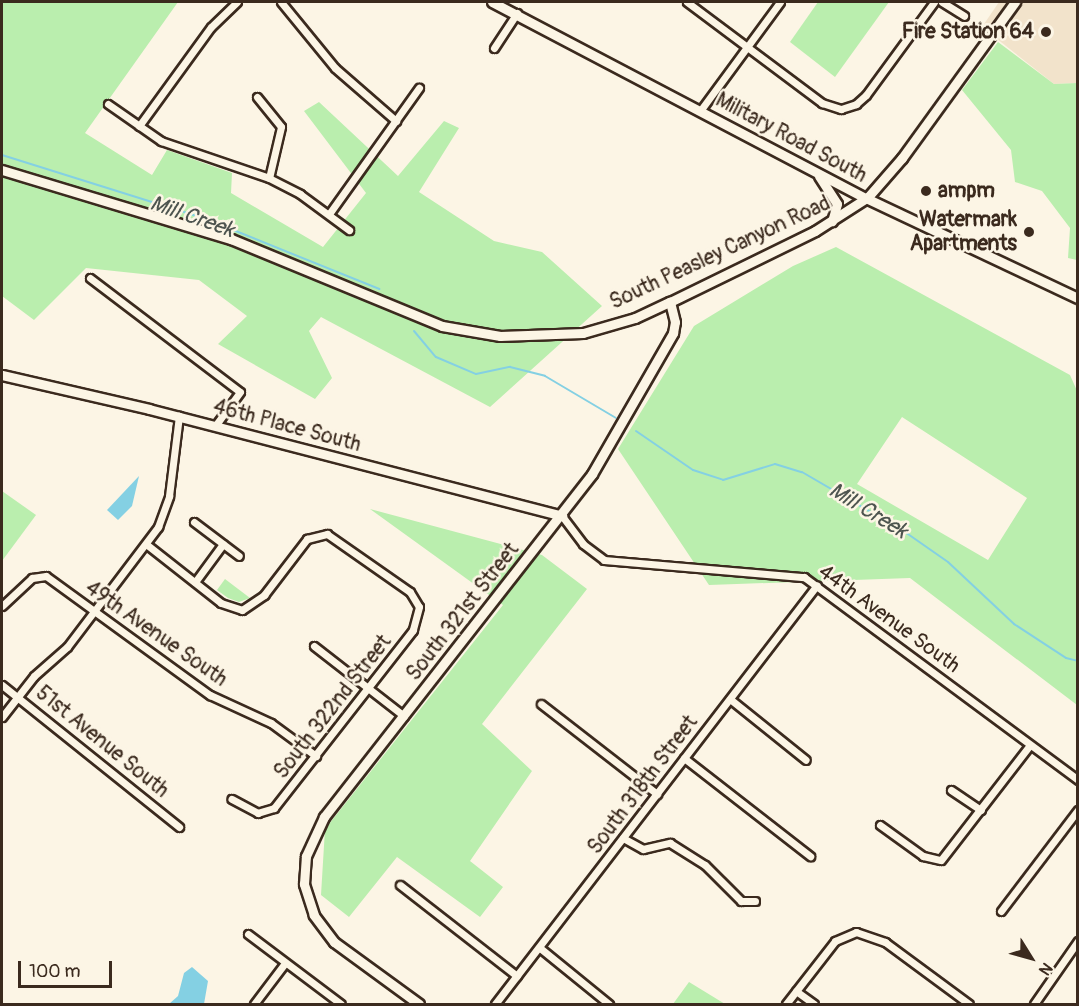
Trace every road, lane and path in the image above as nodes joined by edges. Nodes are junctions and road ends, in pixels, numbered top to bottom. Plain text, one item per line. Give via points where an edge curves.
1 (237, 2) edge
2 (281, 2) edge
3 (492, 2) edge
4 (687, 2) edge
5 (780, 2) edge
6 (934, 2) edge
7 (942, 2) edge
8 (1015, 2) edge
9 (517, 13) junction
10 (964, 16) dead end
11 (747, 46) junction
12 (494, 48) dead end
13 (419, 88) dead end
14 (257, 97) dead end
15 (108, 104) dead end
16 (700, 111) junction
17 (396, 121) junction
18 (139, 126) junction
19 (2, 170) edge
20 (816, 172) junction
21 (269, 178) junction
22 (866, 198) junction
23 (329, 214) junction
24 (832, 221) junction
25 (349, 230) dead end
26 (90, 278) dead end
27 (1077, 298) edge
28 (670, 302) junction
29 (2, 375) edge
30 (179, 416) junction
31 (215, 426) junction
32 (562, 516) junction
33 (194, 522) dead end
34 (146, 544) junction
35 (223, 544) junction
36 (239, 556) dead end
37 (195, 582) junction
38 (817, 585) junction
39 (2, 606) edge
40 (94, 612) junction
41 (314, 646) dead end
42 (2, 685) edge
43 (369, 689) junction
44 (16, 696) junction
45 (730, 699) junction
46 (541, 704) dead end
47 (404, 716) junction
48 (2, 717) edge
49 (1030, 745) junction
50 (316, 756) junction
51 (684, 758) junction
52 (806, 760) dead end
53 (1077, 780) edge
54 (951, 790) dead end
55 (657, 794) junction
56 (232, 799) dead end
57 (981, 810) junction
58 (1077, 810) edge
59 (880, 825) dead end
60 (179, 827) dead end
61 (623, 838) junction
62 (810, 856) dead end
63 (400, 885) dead end
64 (755, 901) dead end
65 (1001, 911) dead end
66 (248, 934) dead end
67 (1077, 941) edge
68 (540, 948) junction
69 (285, 963) junction
70 (517, 976) junction
71 (796, 991) junction
72 (254, 1005) edge
73 (341, 1005) edge
74 (418, 1005) edge
75 (495, 1005) edge
76 (609, 1005) edge
77 (786, 1005) edge
78 (814, 1005) edge
79 (969, 1005) edge
80 (1034, 1005) edge

1 - 18 street via 211,27
2 - 17 street via 335,68
3 - 9 main road, Military Road South
4 - 11 street
5 - 11 street
6 - 11 street via 860,100 849,107 832,108
7 - 10 street
8 - 22 main road, South Peasley Canyon Road via 902,158
9 - 12 street
9 - 16 main road, Military Road South
11 - 16 street
13 - 17 street
14 - 21 street via 281,127
15 - 18 street
16 - 20 main road, Military Road South
17 - 23 street
18 - 21 street via 193,154
19 - 28 main road, South Peasley Canyon Road via 231,239 424,320 463,330 500,336 583,333 635,318
20 - 22 main road, Military Road South
20 - 24 main road via 834,196 837,208
21 - 23 street
22 - 24 main road, South Peasley Canyon Road
22 - 27 main road, Military Road South
23 - 25 street
24 - 28 main road, South Peasley Canyon Road
26 - 31 street via 240,392
28 - 32 main road, South 321st Street via 675,322 673,333 592,474
29 - 30 main road, 46th Place South
30 - 31 main road, 46th Place South
30 - 34 street via 166,508
31 - 32 main road, 46th Place South
32 - 38 street, 44th Avenue South via 583,544 604,561 789,574
32 - 47 main road, South 321st Street
33 - 35 street
34 - 37 street
34 - 40 street
35 - 36 street
35 - 37 street
37 - 43 street, South 322nd Street via 229,608 246,609 264,596 307,539 321,534 335,536 402,585 419,607 413,630
38 - 45 street, South 318th Street
38 - 49 street, 44th Avenue South
39 - 40 street, 49th Avenue South via 41,574
40 - 44 street via 67,647
40 - 50 street, 49th Avenue South via 210,695 271,723
41 - 43 street
42 - 44 street, 51st Avenue South
43 - 47 street
43 - 50 street, South 322nd Street
44 - 48 street
44 - 60 street, 51st Avenue South
45 - 51 street, South 318th Street
45 - 52 street
46 - 55 street
47 - 74 main road, South 321st Street via 324,817 306,856 307,901 334,942
49 - 53 street, 44th Avenue South
49 - 57 street
50 - 56 street, South 322nd Street via 274,808 258,813
51 - 55 street, South 318th Street
51 - 62 street
54 - 57 street
55 - 61 street, South 318th Street
57 - 59 street via 953,848 937,861 923,856
58 - 65 street
61 - 64 street via 643,849 670,843 705,865 741,901
61 - 68 street, South 318th Street
63 - 70 street
66 - 69 street
67 - 80 street
68 - 70 street, South 318th Street
68 - 76 street
69 - 72 street
69 - 73 street
70 - 75 street, South 318th Street
71 - 77 street
71 - 78 street
71 - 79 street via 835,941 856,932 885,942

